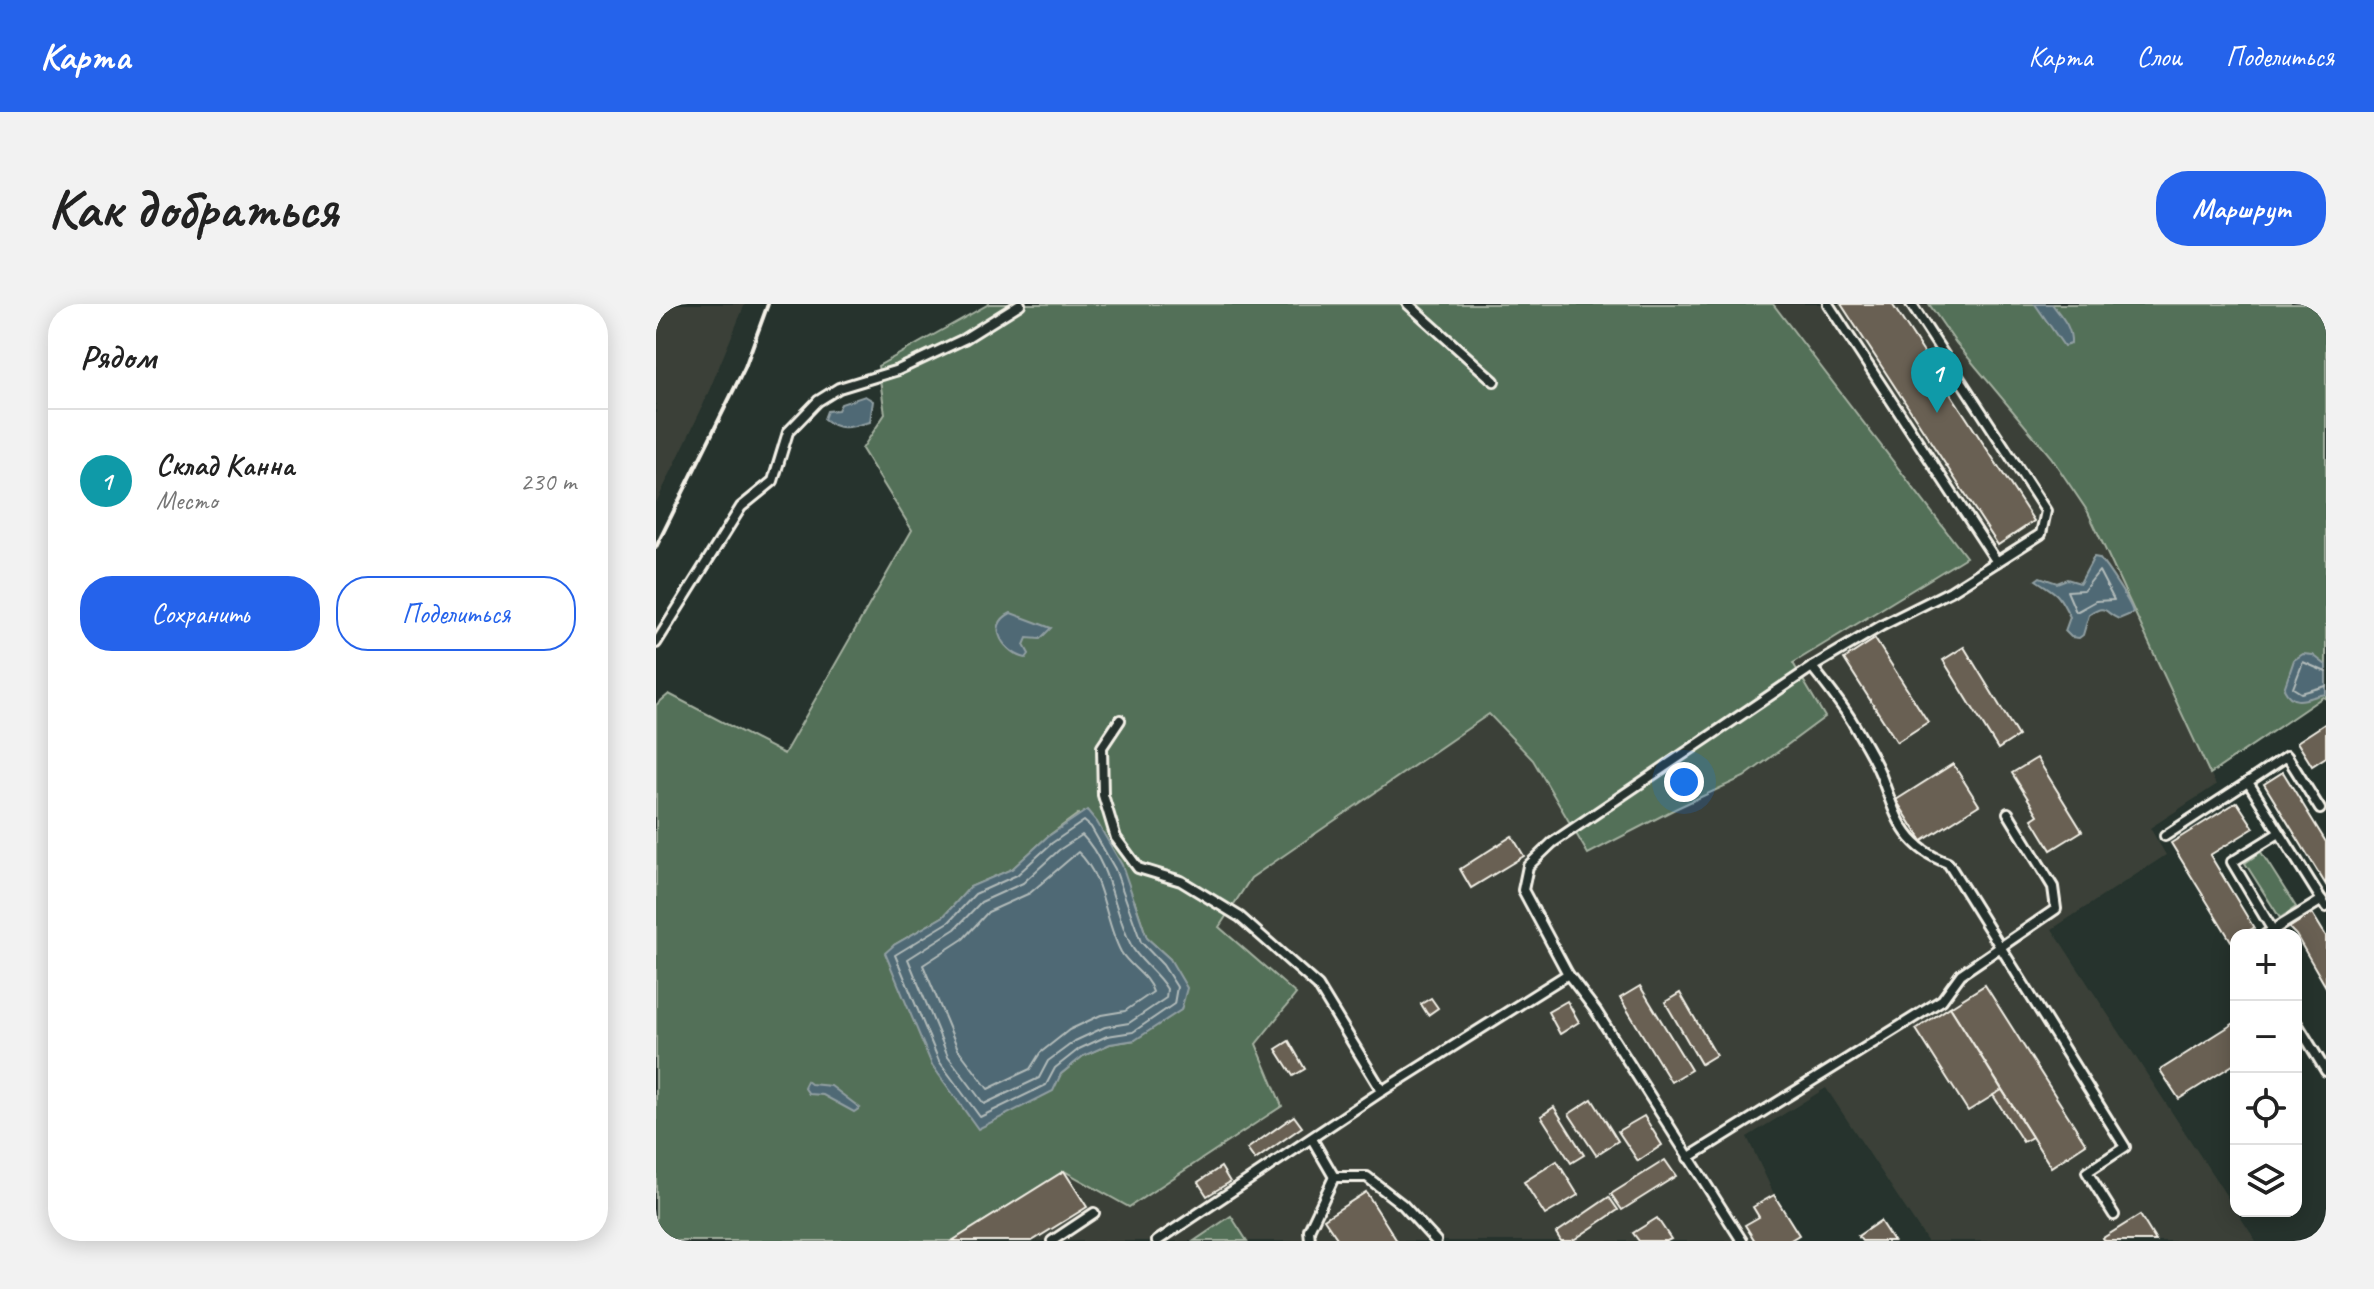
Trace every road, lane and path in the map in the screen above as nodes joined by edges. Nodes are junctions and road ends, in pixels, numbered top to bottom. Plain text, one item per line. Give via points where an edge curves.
1 (1020, 304) edge
2 (1408, 304) edge
3 (1828, 304) edge
4 (1911, 304) edge
5 (1494, 381) dead end
6 (1997, 562) junction
7 (656, 643) edge
8 (1812, 667) junction
9 (1120, 720) dead end
10 (2248, 782) junction
11 (2320, 809) dead end
12 (2008, 813) dead end
13 (2279, 833) junction
14 (2165, 836) dead end
15 (2324, 903) edge
16 (2267, 929) edge
17 (2275, 929) edge
18 (2000, 948) junction
19 (1568, 974) junction
20 (2302, 1032) edge
21 (2326, 1071) edge
22 (1382, 1091) junction
23 (1312, 1139) junction
24 (1688, 1158) junction
25 (1334, 1177) junction
26 (1094, 1213) dead end
27 (2114, 1215) dead end
28 (1052, 1241) edge
29 (1157, 1241) edge
30 (1310, 1241) edge
31 (1436, 1241) edge
32 (1742, 1241) edge

1 - 7 lane via 964,339 818,401 788,432 773,481 741,507
2 - 5 lane
3 - 6 lane
4 - 6 lane via 2046,511 2041,534
6 - 8 lane
8 - 18 lane via 1851,720 1909,838 1927,855 1948,863
8 - 19 lane via 1552,843 1528,866 1523,890
9 - 22 lane via 1102,747 1103,795 1116,838 1138,868 1181,881 1240,917 1318,986
10 - 11 lane via 2287,756
10 - 13 lane
10 - 14 lane
12 - 18 lane via 2053,887 2056,909
13 - 15 lane
13 - 16 lane via 2232,862
15 - 17 lane
18 - 24 lane via 1961,974 1942,1000
18 - 27 lane via 2125,1147 2087,1172
19 - 22 lane
19 - 24 lane
20 - 21 lane
22 - 23 lane
23 - 25 lane
23 - 29 lane
24 - 32 lane
25 - 30 lane via 1309,1230
25 - 31 lane via 1367,1177
26 - 28 lane

